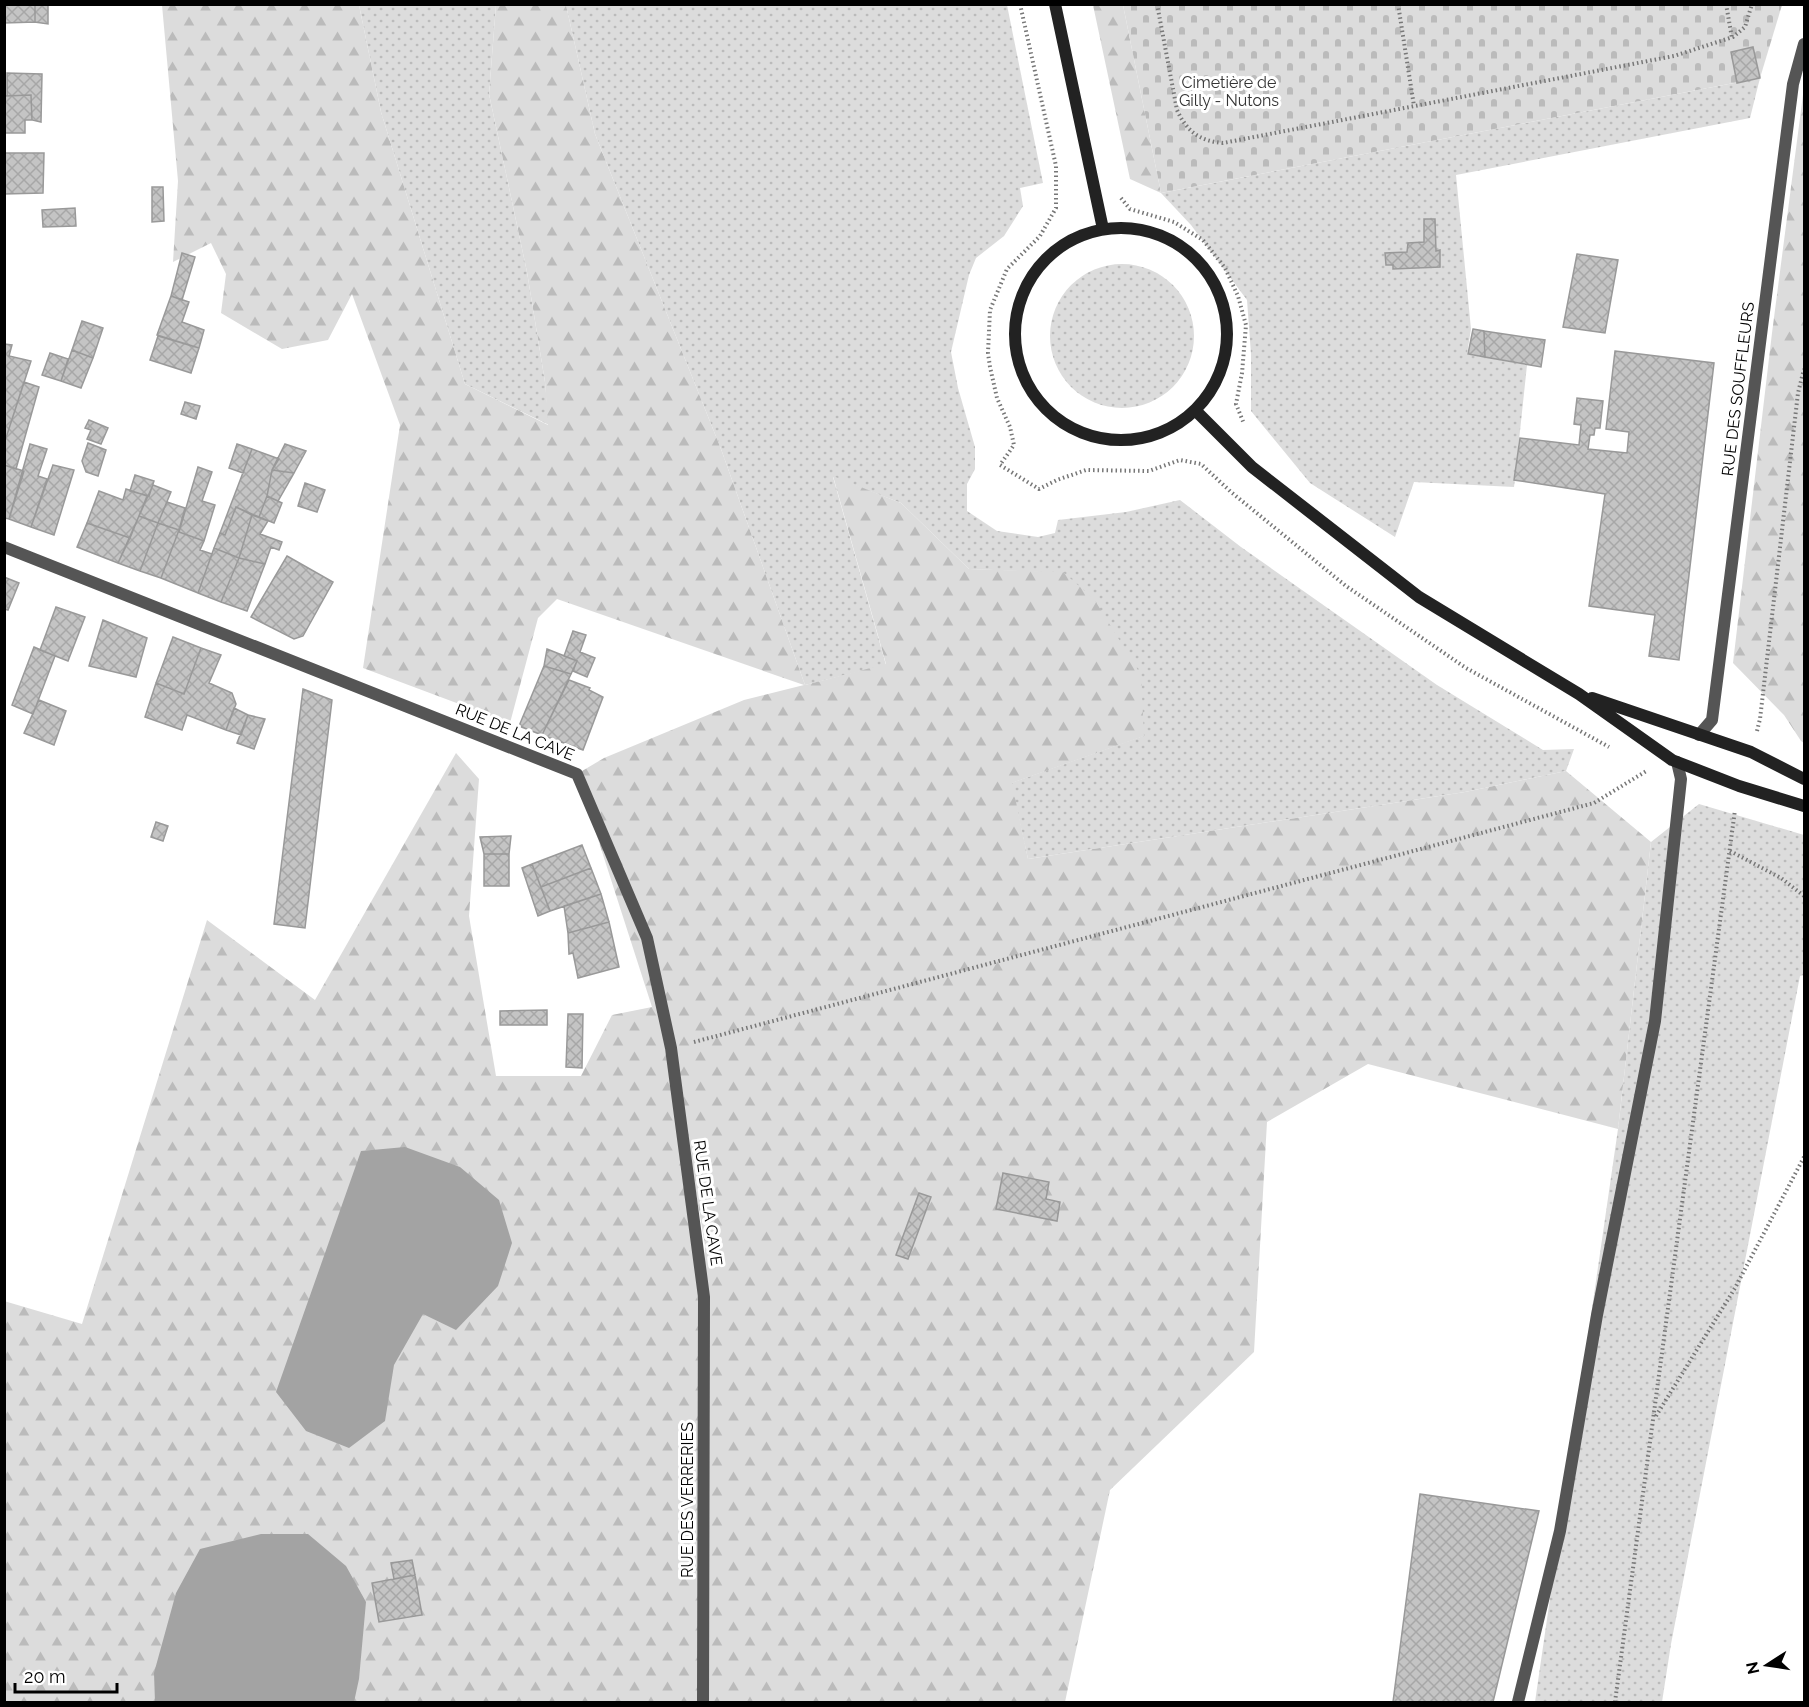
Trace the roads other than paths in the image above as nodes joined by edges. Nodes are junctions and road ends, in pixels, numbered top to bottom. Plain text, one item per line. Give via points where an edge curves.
1 (1055, 4) edge
2 (1804, 44) edge
3 (1103, 229) junction
4 (1196, 411) junction
5 (4, 548) edge
6 (1579, 694) junction
7 (1699, 735) junction
8 (1677, 762) junction
9 (1804, 779) edge
10 (1804, 806) edge
11 (704, 1297) joint
12 (703, 1702) edge
13 (1518, 1702) edge

1 - 3 main road
2 - 7 street, RUE DES SOUFFLEURS via 1793,84 1712,720
3 - 4 main road via 1138,229 1170,240 1197,259 1216,287 1227,319 1226,352 1216,383
3 - 4 main road via 1071,240 1049,257 1022,294 1015,329 1019,365 1035,398 1062,423 1104,439 1132,441 1167,432
4 - 6 main road via 1252,467 1419,597
5 - 11 street, RUE DE LA CAVE via 577,774 647,938 671,1047
6 - 7 main road
6 - 8 main road
7 - 9 main road via 1751,752
8 - 10 main road
8 - 13 street via 1681,779 1655,1021 1597,1315 1560,1531
11 - 12 street, RUE DES VERRERIES

